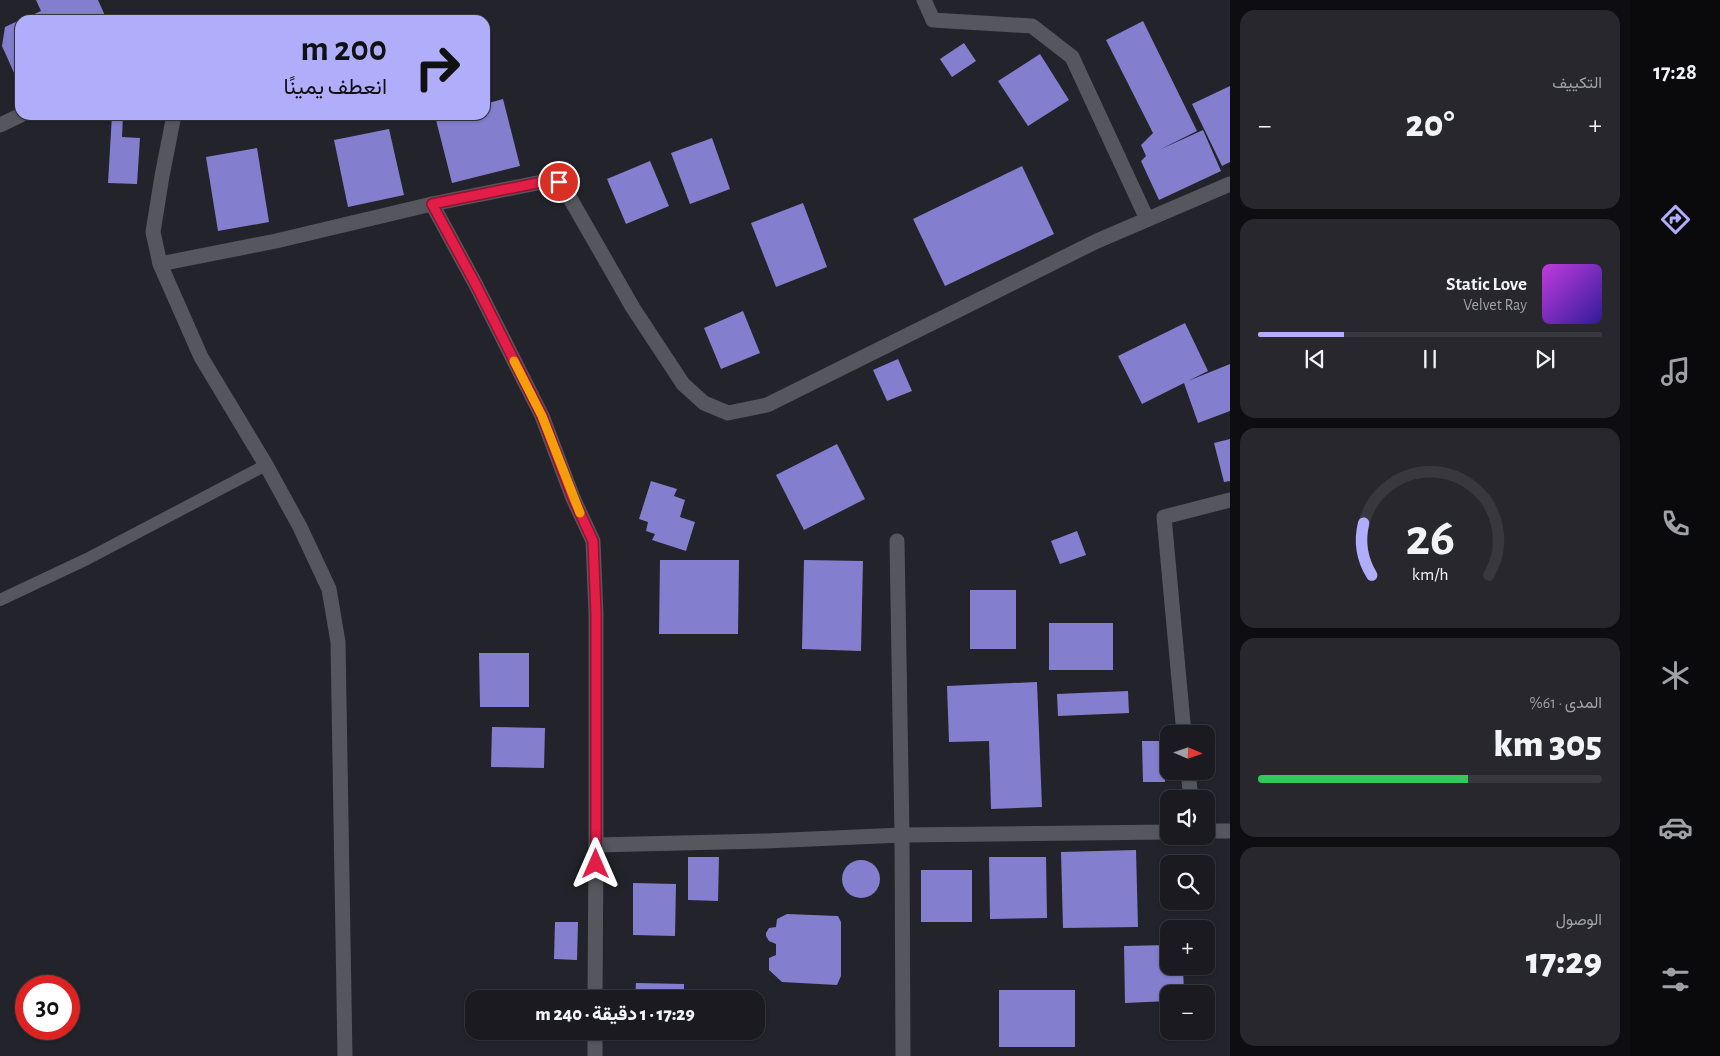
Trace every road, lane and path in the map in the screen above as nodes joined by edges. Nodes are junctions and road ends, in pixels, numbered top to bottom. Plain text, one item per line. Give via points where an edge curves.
1 (924, 0) edge
2 (15, 118) edge
3 (173, 120) edge
4 (0, 125) edge
5 (1230, 184) edge
6 (432, 204) junction
7 (1147, 219) junction
8 (160, 264) junction
9 (266, 465) junction
10 (1230, 500) edge
11 (897, 541) dead end
12 (0, 600) edge
13 (1183, 725) edge
14 (1215, 831) edge
15 (1230, 831) edge
16 (1160, 832) edge
17 (902, 835) junction
18 (596, 845) junction
19 (595, 990) edge
20 (595, 1040) edge
21 (345, 1056) edge
22 (595, 1056) edge
23 (903, 1056) edge

1 - 7 street via 933,20 1032,26 1072,56
2 - 4 street
3 - 8 street via 153,232
5 - 7 street
6 - 7 street via 542,182 559,182 633,308 683,384 704,403 728,413 767,406 1097,240
6 - 8 street via 276,241
6 - 18 street via 542,416 593,541
8 - 9 street via 201,357
9 - 12 lane via 87,559
9 - 21 street via 329,589 338,642
10 - 13 street via 1164,517
11 - 17 street
14 - 15 street
16 - 17 street
17 - 18 street
17 - 23 street
18 - 19 street
20 - 22 street

